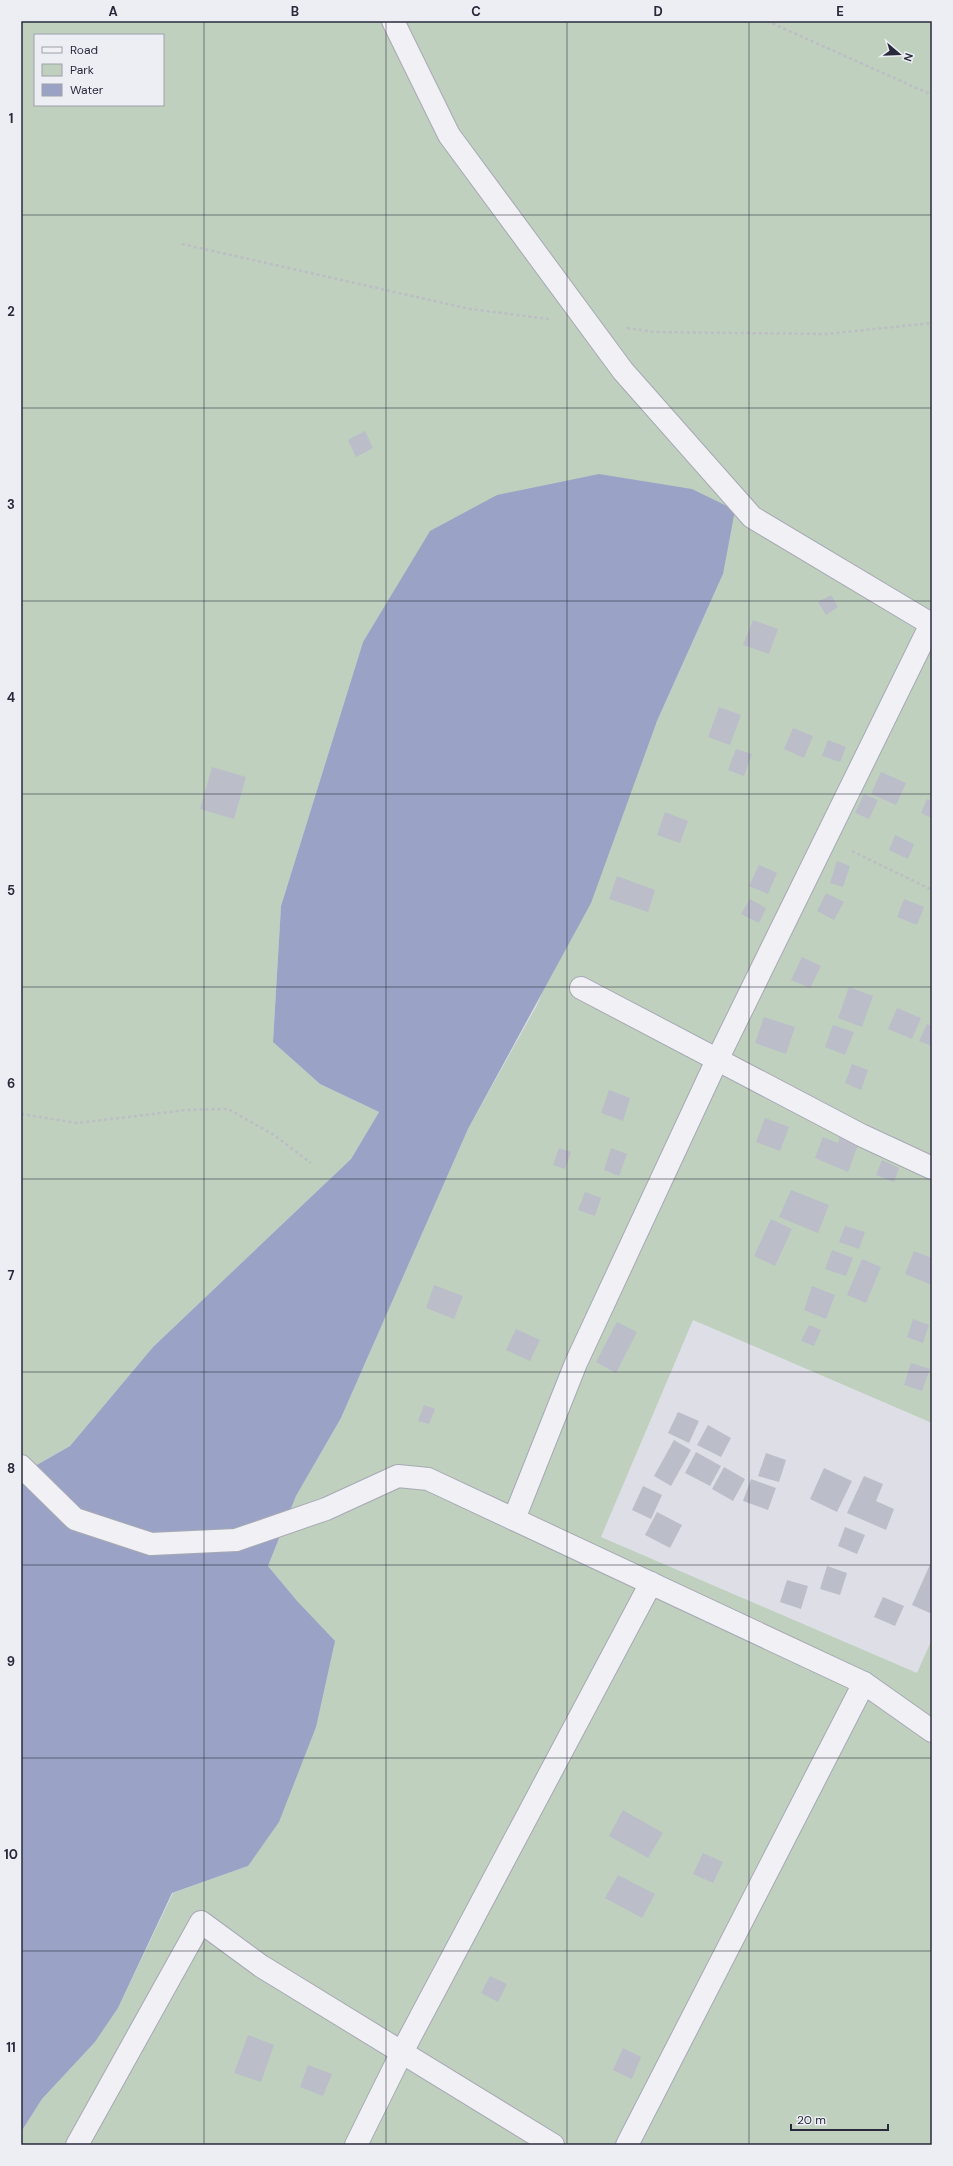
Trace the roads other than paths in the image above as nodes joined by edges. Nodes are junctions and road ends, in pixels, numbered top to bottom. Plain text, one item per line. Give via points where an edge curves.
1 (393, 21) edge
2 (931, 624) edge
3 (581, 988) dead end
4 (717, 1060) junction
5 (932, 1168) edge
6 (21, 1466) edge
7 (514, 1519) junction
8 (651, 1583) junction
9 (864, 1683) junction
10 (932, 1732) edge
11 (402, 2052) junction
12 (77, 2145) edge
13 (356, 2145) edge
14 (552, 2145) edge
15 (627, 2145) edge

1 - 2 street via 449,135 623,371 752,517
2 - 4 street
3 - 4 street
4 - 5 street via 861,1135
4 - 7 street via 576,1364
6 - 7 street via 75,1518 151,1544 236,1540 326,1509 398,1476 428,1479
7 - 8 street
8 - 9 street
8 - 11 street
9 - 10 street
9 - 15 street
11 - 12 street via 261,1966 201,1922
11 - 13 street
11 - 14 street

